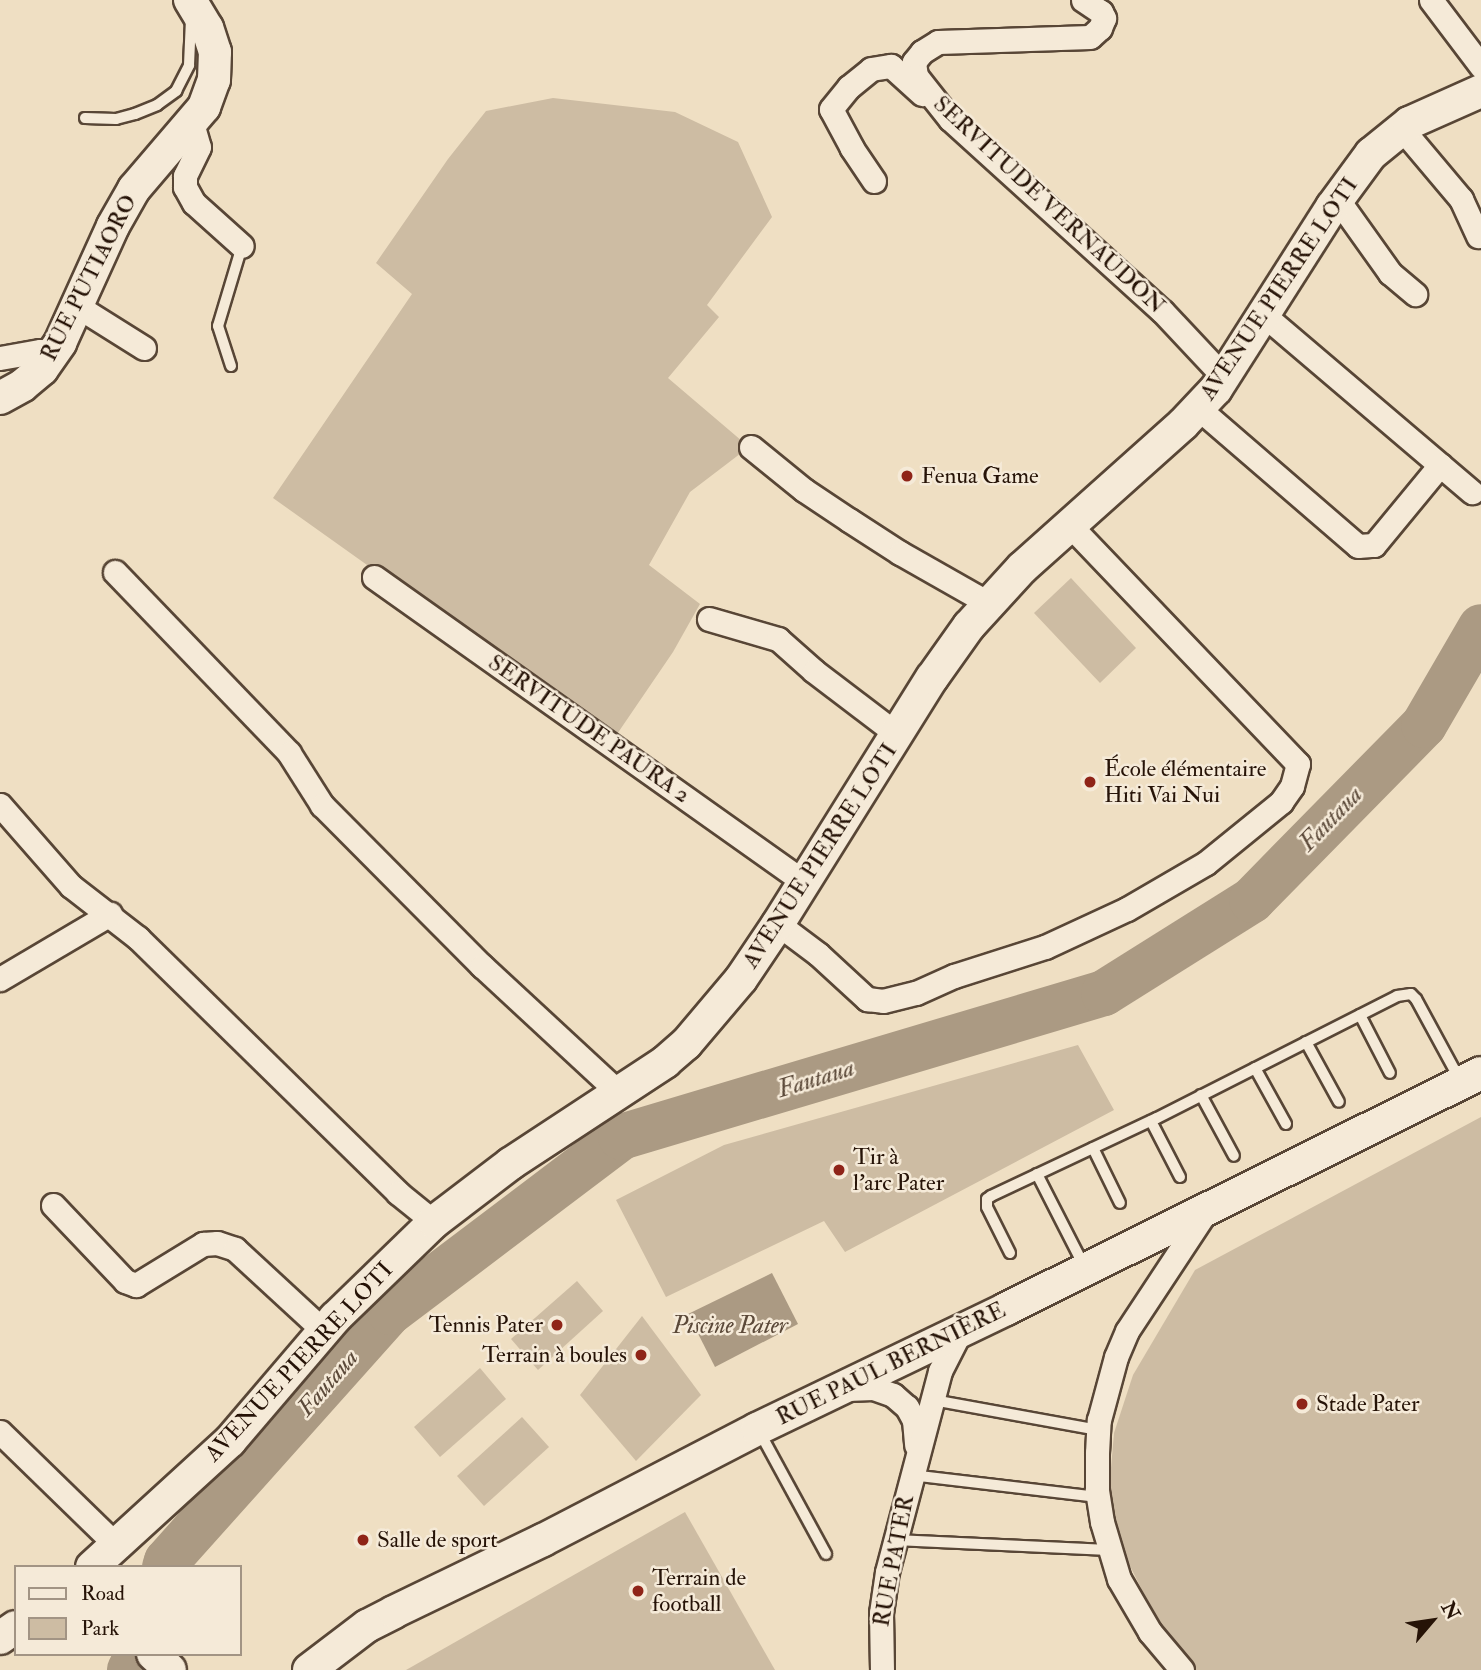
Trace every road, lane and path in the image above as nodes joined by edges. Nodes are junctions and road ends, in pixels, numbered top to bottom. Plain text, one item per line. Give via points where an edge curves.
1 (1431, 0) edge
2 (190, 1) edge
3 (1099, 4) edge
4 (1481, 66) edge
5 (1481, 91) edge
6 (85, 118) dead end
7 (950, 119) junction
8 (192, 123) junction
9 (1402, 129) junction
10 (874, 181) dead end
11 (1338, 200) junction
12 (1478, 236) dead end
13 (242, 246) joint
14 (1415, 294) dead end
15 (77, 306) junction
16 (1265, 316) junction
17 (144, 348) dead end
18 (52, 354) junction
19 (0, 358) edge
20 (231, 366) dead end
21 (1224, 377) junction
22 (0, 398) edge
23 (1198, 408) junction
24 (751, 447) dead end
25 (1440, 465) junction
26 (1472, 492) dead end
27 (1069, 524) junction
28 (114, 572) dead end
29 (374, 577) dead end
30 (988, 603) junction
31 (709, 619) dead end
32 (898, 735) junction
33 (0, 805) edge
34 (804, 882) junction
35 (110, 914) junction
36 (778, 924) junction
37 (0, 979) edge
38 (1360, 1015) junction
39 (1306, 1042) junction
40 (1255, 1068) junction
41 (1390, 1073) dead end
42 (1471, 1077) edge
43 (618, 1091) junction
44 (1201, 1095) junction
45 (1339, 1102) dead end
46 (1150, 1121) junction
47 (1286, 1124) dead end
48 (1093, 1148) junction
49 (1234, 1156) dead end
50 (1037, 1174) junction
51 (1180, 1177) dead end
52 (1119, 1203) dead end
53 (53, 1205) dead end
54 (1208, 1209) junction
55 (434, 1222) junction
56 (1010, 1253) dead end
57 (1086, 1269) junction
58 (324, 1331) junction
59 (960, 1332) junction
60 (841, 1389) junction
61 (933, 1400) junction
62 (757, 1429) junction
63 (1098, 1430) junction
64 (0, 1432) edge
65 (914, 1464) junction
66 (1098, 1497) junction
67 (895, 1540) junction
68 (116, 1545) junction
69 (1109, 1550) junction
70 (826, 1554) dead end
71 (94, 1565) edge
72 (155, 1656) edge
73 (170, 1670) edge
74 (309, 1670) edge
75 (882, 1670) edge
76 (1182, 1670) edge

1 - 4 street
2 - 6 lane via 191,52 185,78 176,91 157,106 135,114
2 - 8 main road, RUE PUTIAORO via 215,52 214,80
3 - 7 street, SERVITUDE VERNAUDON via 1104,18 1090,37 938,42 922,52 914,62 916,76
5 - 9 main road, AVENUE PIERRE LOTI
7 - 10 street via 891,66 872,69 849,87 831,109
7 - 21 street, SERVITUDE VERNAUDON via 1163,312
8 - 13 street via 199,147 185,176 185,187 194,203
8 - 15 main road, RUE PUTIAORO via 134,189
9 - 11 main road, AVENUE PIERRE LOTI via 1371,155
9 - 12 street via 1461,198
11 - 14 street via 1390,273
11 - 16 main road, AVENUE PIERRE LOTI
13 - 20 lane via 218,326
15 - 17 street
15 - 18 main road, RUE PUTIAORO
16 - 21 main road, AVENUE PIERRE LOTI
16 - 25 street
18 - 19 street via 40,351
18 - 22 main road, RUE PUTIAORO via 23,386
21 - 23 main road, AVENUE PIERRE LOTI
23 - 25 street via 1358,546 1374,545
23 - 27 main road, AVENUE PIERRE LOTI
24 - 30 street via 804,490 900,554
25 - 26 street
27 - 30 main road, AVENUE PIERRE LOTI
27 - 36 street via 1298,764 1292,786 1281,802 1206,863 1127,909 1045,947 916,993 883,1001 867,999
28 - 43 street via 289,754 323,805 482,966
29 - 34 street, SERVITUDE PAURA 2
30 - 32 main road, AVENUE PIERRE LOTI via 932,678
31 - 32 street via 779,639
32 - 34 main road, AVENUE PIERRE LOTI
33 - 35 street via 71,886
34 - 36 main road, AVENUE PIERRE LOTI
35 - 37 street
35 - 55 street via 398,1193
36 - 43 main road, AVENUE PIERRE LOTI via 741,979 687,1044
38 - 39 lane
38 - 41 lane
38 - 42 lane via 1411,994
39 - 40 lane
39 - 45 lane
40 - 44 lane
40 - 47 lane
42 - 54 main road, RUE PAUL BERNIÈRE
43 - 55 main road, AVENUE PIERRE LOTI
44 - 46 lane
44 - 49 lane
46 - 48 lane
46 - 51 lane
48 - 50 lane
48 - 52 lane
50 - 56 lane via 987,1199
50 - 57 lane
53 - 58 street via 125,1281 136,1284 203,1244 217,1243 235,1249
54 - 57 main road, RUE PAUL BERNIÈRE
54 - 63 street via 1127,1331
55 - 58 main road, AVENUE PIERRE LOTI
57 - 59 main road, RUE PAUL BERNIÈRE
58 - 68 main road, AVENUE PIERRE LOTI via 230,1441
59 - 60 main road, RUE PAUL BERNIÈRE
59 - 61 street, RUE PATER via 940,1371
60 - 62 main road, RUE PAUL BERNIÈRE
60 - 65 street, RUE PATER via 873,1388 907,1406 914,1420
61 - 63 lane
61 - 65 street, RUE PATER
62 - 70 lane
62 - 74 main road, RUE PAUL BERNIÈRE via 367,1626
63 - 66 street
64 - 68 street
65 - 66 lane
65 - 67 street, RUE PATER
66 - 69 street
67 - 69 lane
67 - 75 street, RUE PATER via 881,1613
68 - 71 main road, AVENUE PIERRE LOTI
69 - 76 street via 1119,1579 1150,1632
72 - 73 main road

